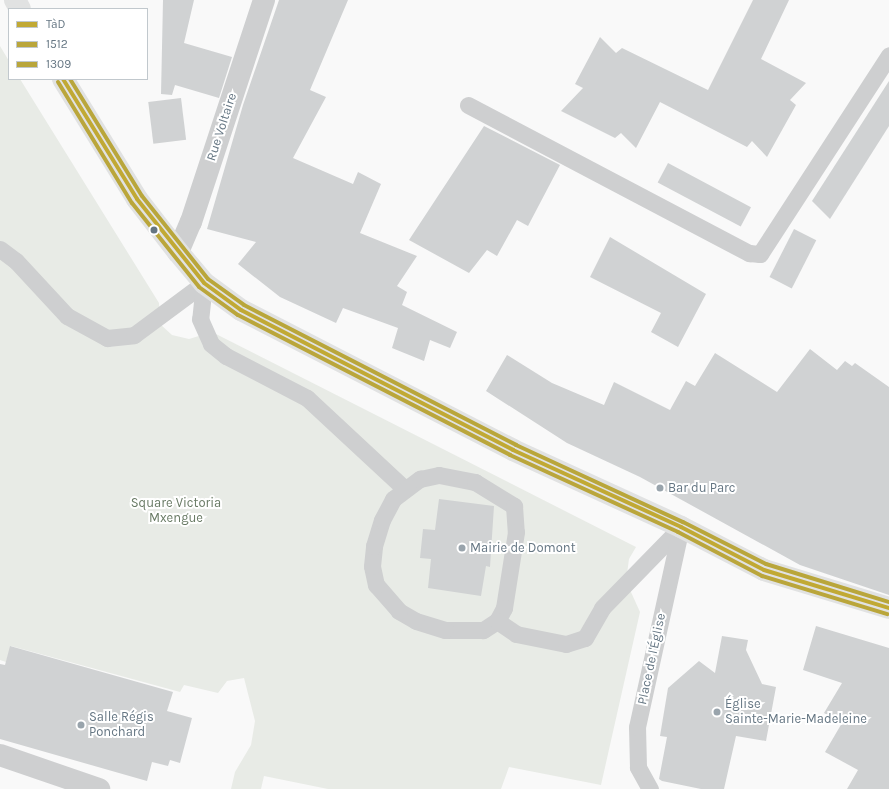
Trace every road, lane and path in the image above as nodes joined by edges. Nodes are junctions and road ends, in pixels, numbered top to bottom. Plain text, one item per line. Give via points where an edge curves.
1 (264, 0) edge
2 (889, 56) edge
3 (64, 80) edge
4 (468, 105) dead end
5 (0, 249) edge
6 (178, 252) junction
7 (204, 283) junction
8 (404, 488) junction
9 (681, 527) junction
10 (889, 608) edge
11 (497, 621) junction
12 (0, 755) edge
13 (99, 789) edge
14 (650, 789) edge

1 - 6 street, Rue Voltaire via 191,222
2 - 4 lane via 760,254 750,253
3 - 6 street via 137,199
5 - 7 lane via 16,261 68,316 107,338 134,335
6 - 7 street
7 - 8 lane via 200,319 211,344 226,356 307,398
7 - 9 street via 242,310 513,450
8 - 11 lane via 420,479 439,475 475,482 514,506 512,570
8 - 11 lane via 382,520 374,546 372,566 376,585 384,596 416,621 445,630 484,630
9 - 10 street via 764,570
9 - 11 lane via 602,608 585,638 566,644 516,634
9 - 14 lane, Place de l'Église via 637,727 638,766
12 - 13 street

